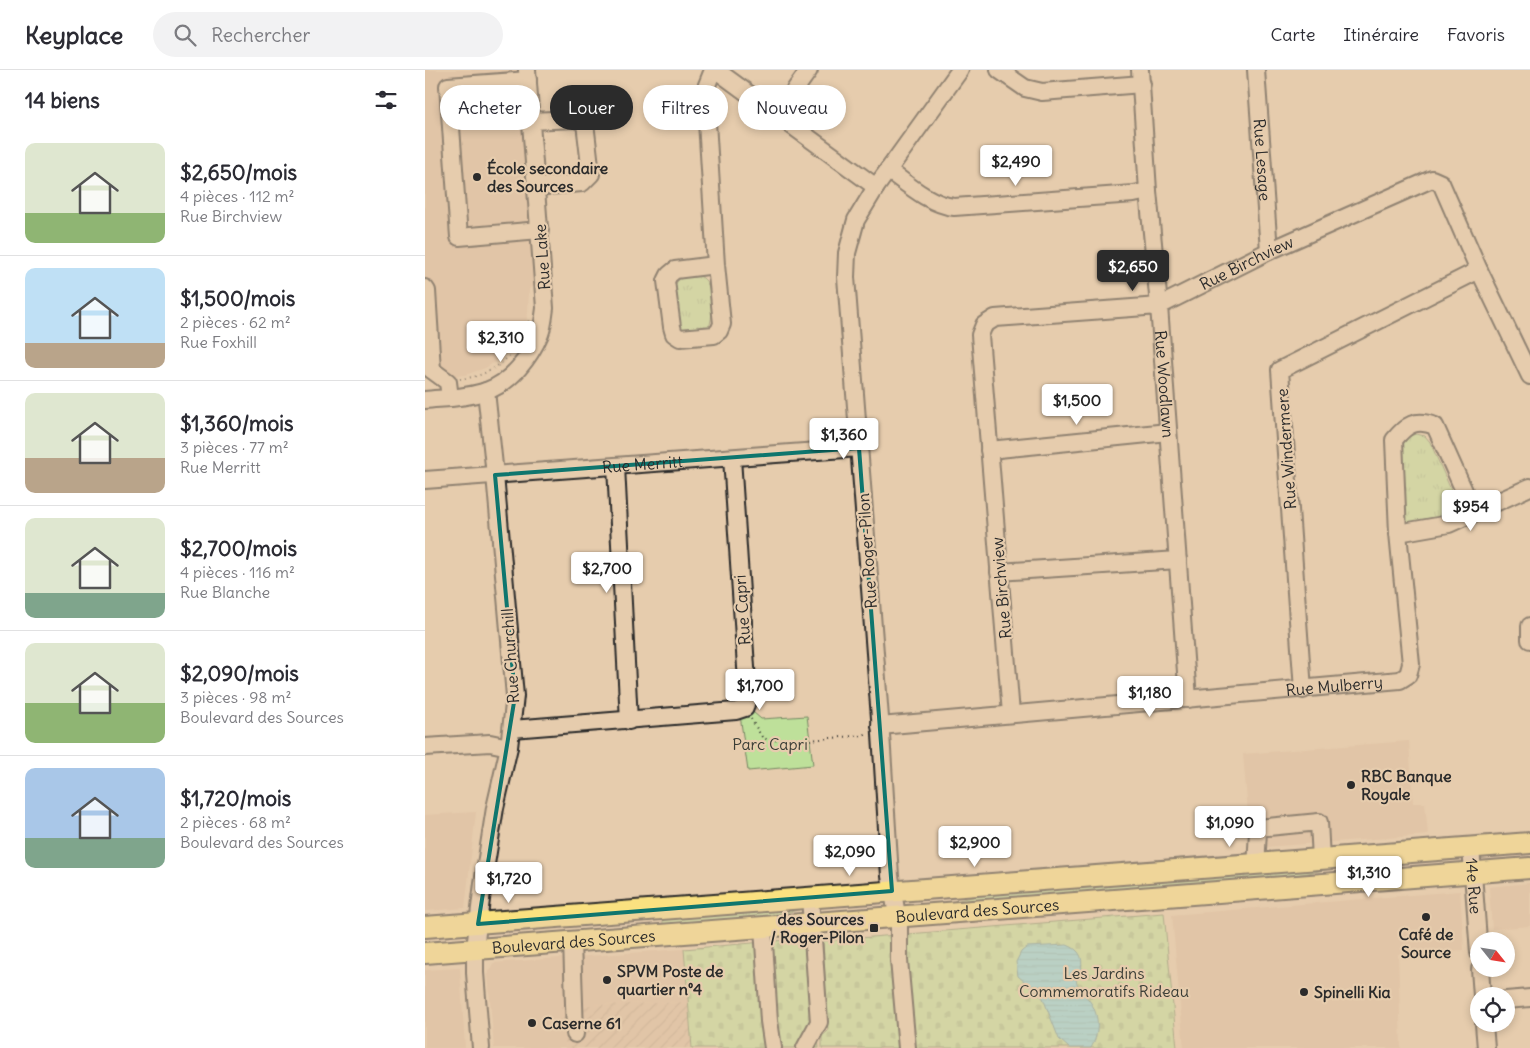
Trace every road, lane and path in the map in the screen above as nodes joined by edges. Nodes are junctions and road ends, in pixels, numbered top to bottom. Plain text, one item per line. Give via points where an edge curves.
1 (714, 70) edge
2 (809, 70) edge
3 (960, 70) edge
4 (999, 70) edge
5 (1256, 70) edge
6 (527, 75) edge
7 (1141, 77) edge
8 (798, 85) edge
9 (738, 87) edge
10 (540, 121) edge
11 (532, 130) edge
12 (797, 130) edge
13 (889, 170) junction
14 (536, 187) junction
15 (876, 188) junction
16 (1148, 191) junction
17 (540, 230) junction
18 (1269, 251) junction
19 (716, 265) junction
20 (1479, 270) junction
21 (425, 288) edge
22 (1159, 306) junction
23 (530, 317) dead end
24 (429, 367) edge
25 (1530, 376) edge
26 (449, 390) junction
27 (486, 391) junction
28 (425, 400) edge
29 (1168, 432) junction
30 (859, 448) junction
31 (989, 450) junction
32 (732, 458) junction
33 (616, 466) junction
34 (495, 474) junction
35 (425, 480) edge
36 (1530, 487) edge
37 (1474, 513) junction
38 (1398, 533) junction
39 (1178, 560) junction
40 (999, 572) junction
41 (1530, 626) edge
42 (1530, 640) edge
43 (1303, 690) junction
44 (1188, 699) junction
45 (745, 708) junction
46 (1011, 714) junction
47 (629, 720) junction
48 (880, 726) junction
49 (512, 729) junction
50 (425, 747) edge
51 (509, 747) junction
52 (1530, 843) edge
53 (1471, 847) junction
54 (1321, 859) junction
55 (1257, 864) junction
56 (1530, 868) edge
57 (1473, 872) junction
58 (892, 891) junction
59 (810, 898) junction
60 (897, 916) junction
61 (812, 923) junction
62 (477, 924) junction
63 (425, 927) edge
64 (763, 927) junction
65 (1477, 932) edge
66 (571, 942) junction
67 (475, 949) junction
68 (425, 953) edge
69 (1530, 998) edge
70 (1515, 999) edge
71 (1485, 1032) edge
72 (575, 1034) dead end
73 (481, 1048) edge
74 (773, 1048) edge
75 (805, 1048) edge
76 (907, 1048) edge
77 (1486, 1048) edge

1 - 9 street
1 - 19 street via 705,90
2 - 8 street
3 - 13 street, Rue Roger-Pilon
4 - 7 street via 1025,88 1042,92
5 - 18 street, Rue Lesage
6 - 17 street via 448,86 459,237
7 - 16 street, Rue Woodlawn
10 - 14 street via 575,119 585,123 591,174 582,183
11 - 14 street, Rue Lake
12 - 15 street
13 - 15 street, Rue Roger-Pilon
13 - 16 street via 934,202 954,207
14 - 17 street, Rue Lake
15 - 30 street, Rue Roger-Pilon via 856,220 847,252 846,277
16 - 22 street, Rue Woodlawn
17 - 27 street, Rue Lake via 545,308 540,332 529,355 511,375
18 - 20 street, Rue Birchview via 1432,179 1441,184
18 - 22 street, Rue Birchview
19 - 19 street via 722,324 719,331 714,335 680,338 671,327 669,274 675,270
20 - 25 street, Rue Birchview
20 - 43 street, Rue Windermere via 1280,370
21 - 24 street
22 - 29 street, Rue Woodlawn
22 - 31 street, Rue Birchview via 995,318 984,324 980,335
23 - 26 path via 526,331 510,356 499,366
24 - 26 street
26 - 27 street, Rue Lake
26 - 28 street, Rue Lake
27 - 34 street, Rue Churchill
29 - 31 street
29 - 39 street, Rue Woodlawn
30 - 32 street, Rue Merritt
30 - 48 street, Rue Roger-Pilon
31 - 40 street, Rue Birchview
32 - 33 street, Rue Merritt
32 - 45 street, Rue Capri via 748,698
33 - 34 street, Rue Merritt
33 - 47 street
34 - 35 street, Rue Merritt
34 - 49 street, Rue Churchill via 515,696
36 - 37 street
37 - 38 street via 1449,524
37 - 38 street, Rue Mulberry via 1435,426 1425,422 1412,424 1394,440
38 - 43 street, Rue Mulberry via 1411,664 1408,675 1400,680
39 - 40 street
39 - 44 street, Rue Woodlawn
40 - 46 street, Rue Birchview
41 - 42 street
43 - 44 street, Rue Mulberry
44 - 46 street, Rue Mulberry
45 - 47 street
45 - 48 path via 762,737 768,740 799,741 864,735
46 - 48 street, Rue Mulberry
47 - 49 street
48 - 58 street, Rue Roger-Pilon
49 - 51 street, Rue Churchill
50 - 51 street via 490,743
51 - 62 street, Rue Churchill via 495,808
52 - 53 main road, Boulevard des Sources
53 - 54 main road, Boulevard des Sources
53 - 57 street, 14e Rue
54 - 55 main road, Boulevard des Sources
54 - 55 street via 1319,822 1258,828
55 - 58 main road, Boulevard des Sources
56 - 57 main road, Boulevard des Sources
57 - 60 main road, Boulevard des Sources
57 - 65 street, 14e Rue
58 - 59 main road, Boulevard des Sources
58 - 60 street, Rue Roger-Pilon
59 - 61 street
59 - 62 main road, Boulevard des Sources
60 - 61 main road, Boulevard des Sources
60 - 76 street, Rue Roger-Pilon
61 - 64 main road, Boulevard des Sources
61 - 75 street via 819,1022
62 - 63 main road, Boulevard des Sources
62 - 67 street, Rue Churchill
64 - 66 main road, Boulevard des Sources
64 - 74 street
66 - 67 main road, Boulevard des Sources
66 - 72 street
67 - 68 main road, Boulevard des Sources
67 - 73 street, Rue Churchill
69 - 70 street
71 - 77 street

